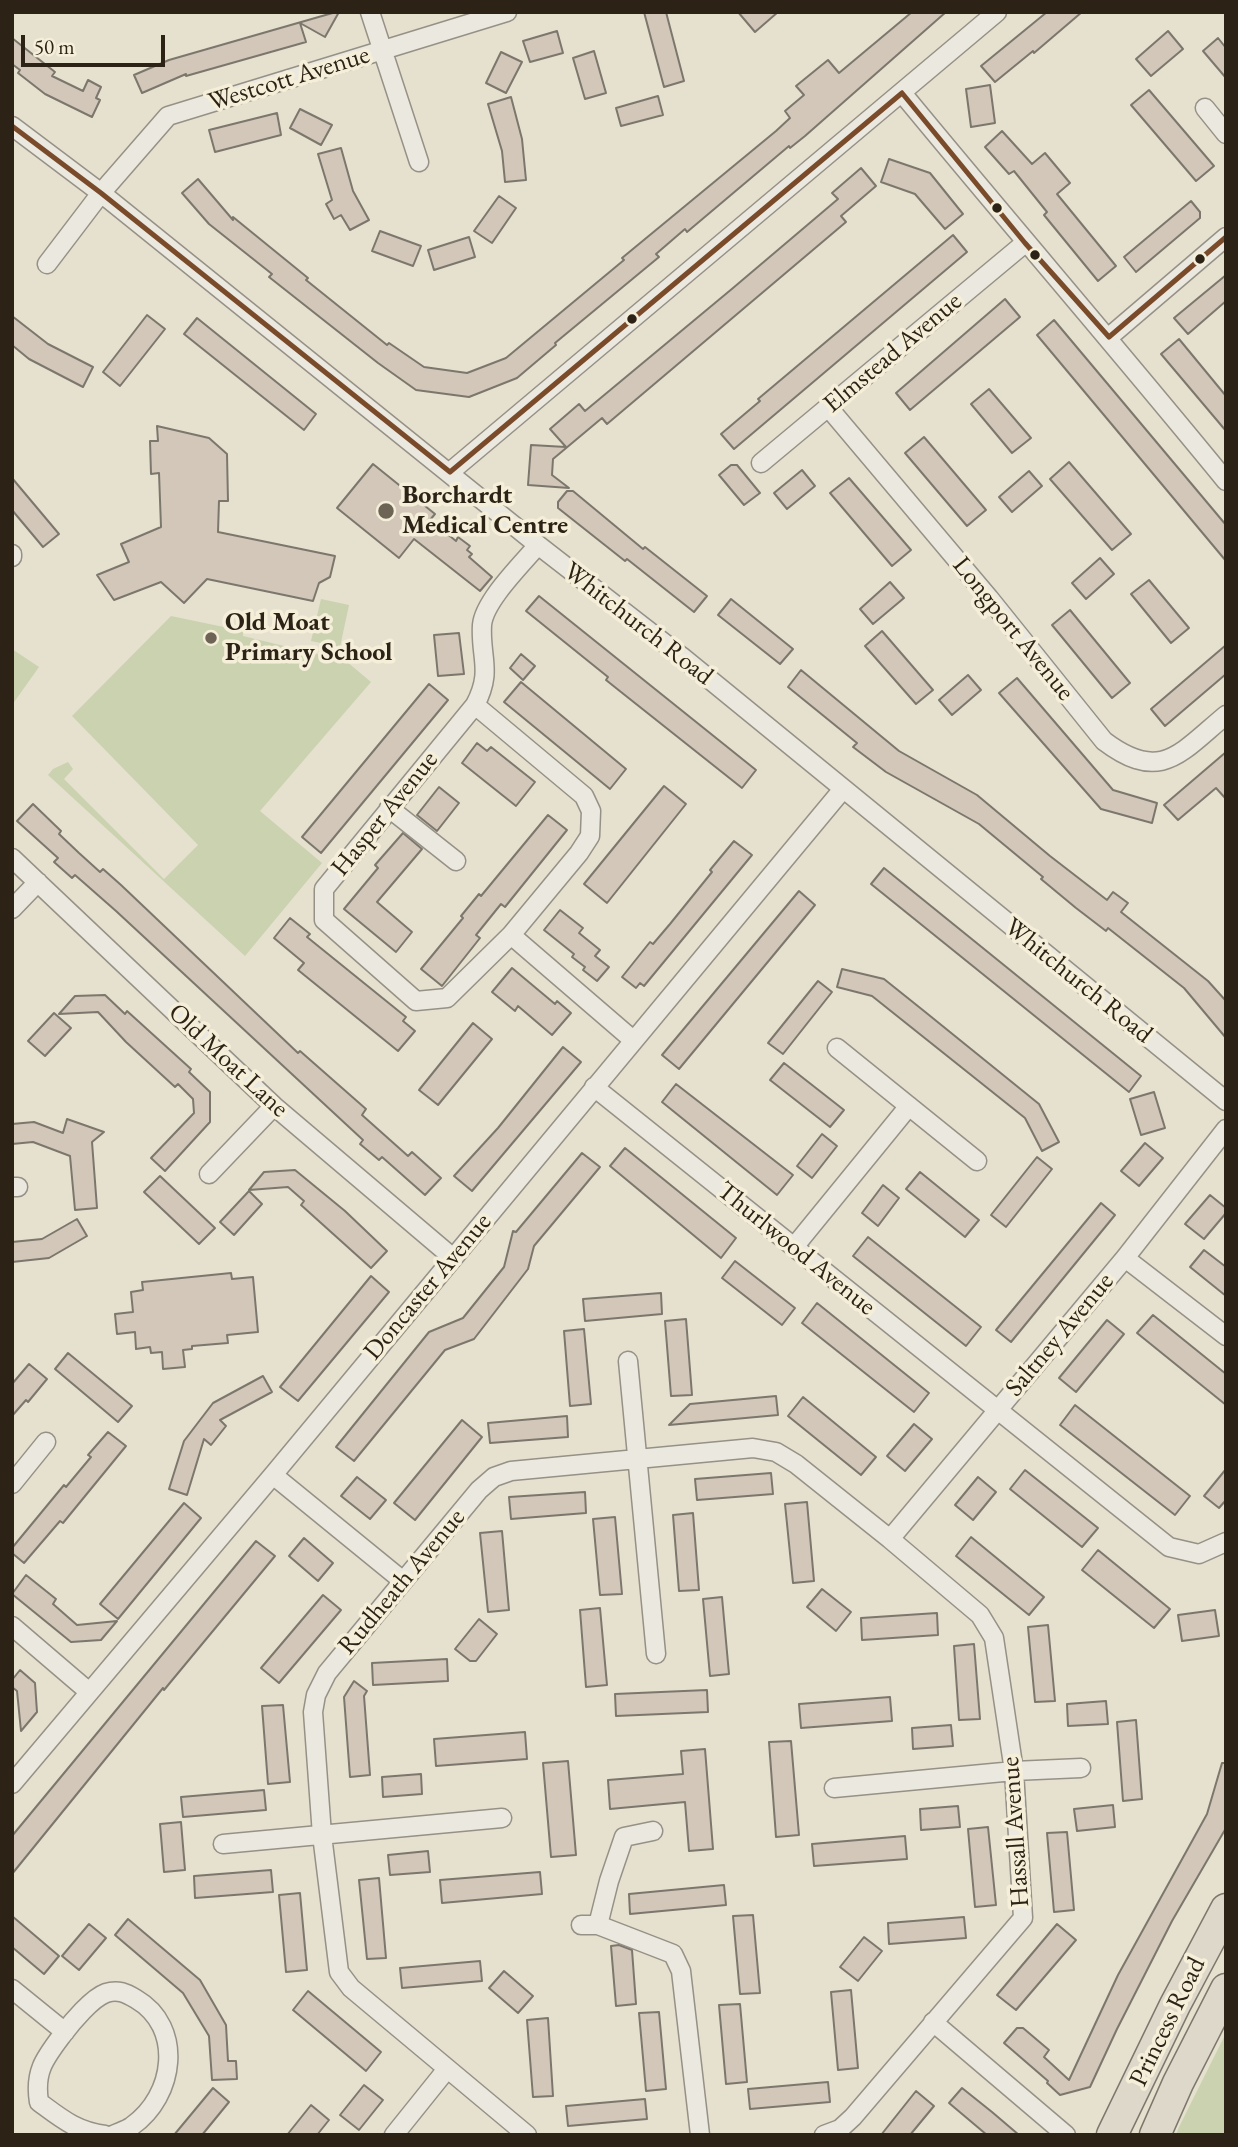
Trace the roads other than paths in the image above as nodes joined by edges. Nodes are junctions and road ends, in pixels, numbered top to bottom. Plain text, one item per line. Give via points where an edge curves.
1 (370, 12) edge
2 (507, 12) edge
3 (997, 12) edge
4 (381, 52) junction
5 (902, 93) junction
6 (1205, 108) dead end
7 (12, 126) edge
8 (1226, 134) edge
9 (419, 162) dead end
10 (102, 192) junction
11 (1226, 237) edge
12 (1025, 243) junction
13 (47, 264) dead end
14 (1109, 337) junction
15 (828, 407) junction
16 (761, 463) dead end
17 (450, 472) junction
18 (1226, 481) edge
19 (538, 544) junction
20 (475, 705) junction
21 (1226, 715) edge
22 (843, 789) junction
23 (389, 808) junction
24 (12, 858) edge
25 (456, 861) dead end
26 (38, 882) junction
27 (12, 909) edge
28 (511, 935) junction
29 (633, 1040) junction
30 (837, 1048) dead end
31 (594, 1087) junction
32 (1226, 1101) edge
33 (274, 1106) junction
34 (909, 1106) junction
35 (1226, 1129) edge
36 (977, 1160) dead end
37 (209, 1174) dead end
38 (794, 1247) junction
39 (452, 1257) junction
40 (1125, 1258) junction
41 (1226, 1336) edge
42 (628, 1361) dead end
43 (998, 1410) junction
44 (46, 1442) dead end
45 (636, 1458) junction
46 (273, 1475) junction
47 (12, 1484) edge
48 (890, 1539) junction
49 (1226, 1542) edge
50 (403, 1581) junction
51 (12, 1626) edge
52 (656, 1654) dead end
53 (89, 1691) junction
54 (1081, 1768) dead end
55 (1014, 1771) junction
56 (12, 1784) edge
57 (834, 1788) dead end
58 (502, 1818) dead end
59 (653, 1831) dead end
60 (322, 1835) junction
61 (223, 1844) dead end
62 (1226, 1909) edge
63 (12, 1989) edge
64 (1226, 1989) edge
65 (933, 2022) junction
66 (65, 2032) junction
67 (447, 2068) junction
68 (1065, 2134) edge
69 (105, 2135) edge
70 (113, 2135) edge
71 (394, 2135) edge
72 (527, 2135) edge
73 (700, 2135) edge
74 (824, 2135) edge
75 (1112, 2135) edge
76 (1155, 2135) edge

1 - 4 street
2 - 4 street, Westcott Avenue
3 - 5 street
4 - 9 street
4 - 10 street, Westcott Avenue via 167,116
5 - 12 street
5 - 17 street
6 - 8 street
7 - 10 street, Whitchurch Road
10 - 13 street, Westcott Avenue
10 - 17 street, Whitchurch Road
11 - 14 street
12 - 14 street
12 - 15 street, Elmstead Avenue
14 - 18 street
15 - 16 street, Elmstead Avenue
15 - 21 street, Longport Avenue via 1104,741 1130,758 1157,763 1181,753
17 - 19 street, Whitchurch Road
19 - 20 street, Hasper Avenue via 487,609 482,624 486,668
19 - 22 street, Whitchurch Road
20 - 23 street, Hasper Avenue
20 - 28 street, Hasper Avenue via 584,796 591,811 590,836
22 - 29 street, Doncaster Avenue
22 - 32 street, Whitchurch Road
23 - 25 street
23 - 28 street, Hasper Avenue via 324,889 324,920 416,1001 447,998
24 - 26 street, Old Moat Lane
26 - 27 street
26 - 33 street, Old Moat Lane
28 - 29 street
29 - 31 street, Doncaster Avenue
30 - 34 street
31 - 38 street, Thurlwood Avenue
31 - 39 street, Doncaster Avenue
33 - 37 street
33 - 39 street, Old Moat Lane
34 - 36 street
34 - 38 street
35 - 40 street, Saltney Avenue
38 - 43 street, Thurlwood Avenue
39 - 46 street, Doncaster Avenue
40 - 41 street
40 - 43 street, Saltney Avenue
42 - 45 street
43 - 48 street, Saltney Avenue
43 - 49 street, Thurlwood Avenue via 1169,1547 1199,1555
44 - 47 street
45 - 48 street, Rudheath Avenue via 753,1448 776,1452
45 - 50 street, Rudheath Avenue via 511,1471 494,1477
45 - 52 street
46 - 50 street
46 - 53 street, Doncaster Avenue
48 - 55 street, Hassall Avenue via 980,1615 994,1638
50 - 60 street, Rudheath Avenue via 327,1673 316,1695 313,1712
51 - 53 street
53 - 56 street, Doncaster Avenue
54 - 55 street
55 - 57 street
55 - 65 street, Hassall Avenue via 1023,1918
58 - 60 street
59 - 73 street via 624,1837 590,1925 673,1954 681,1971
60 - 61 street
60 - 67 street, Rudheath Avenue via 340,1972 351,1988
62 - 75 highway, Princess Road
63 - 66 street
64 - 76 highway, Princess Road
65 - 68 street
65 - 74 street, Hassall Avenue via 853,2117
66 - 69 street via 44,2061 36,2083 39,2102 85,2132
66 - 70 street via 105,1993 123,1991 145,2004 160,2023 169,2050 169,2072 160,2095 131,2127
67 - 71 street
67 - 72 street

